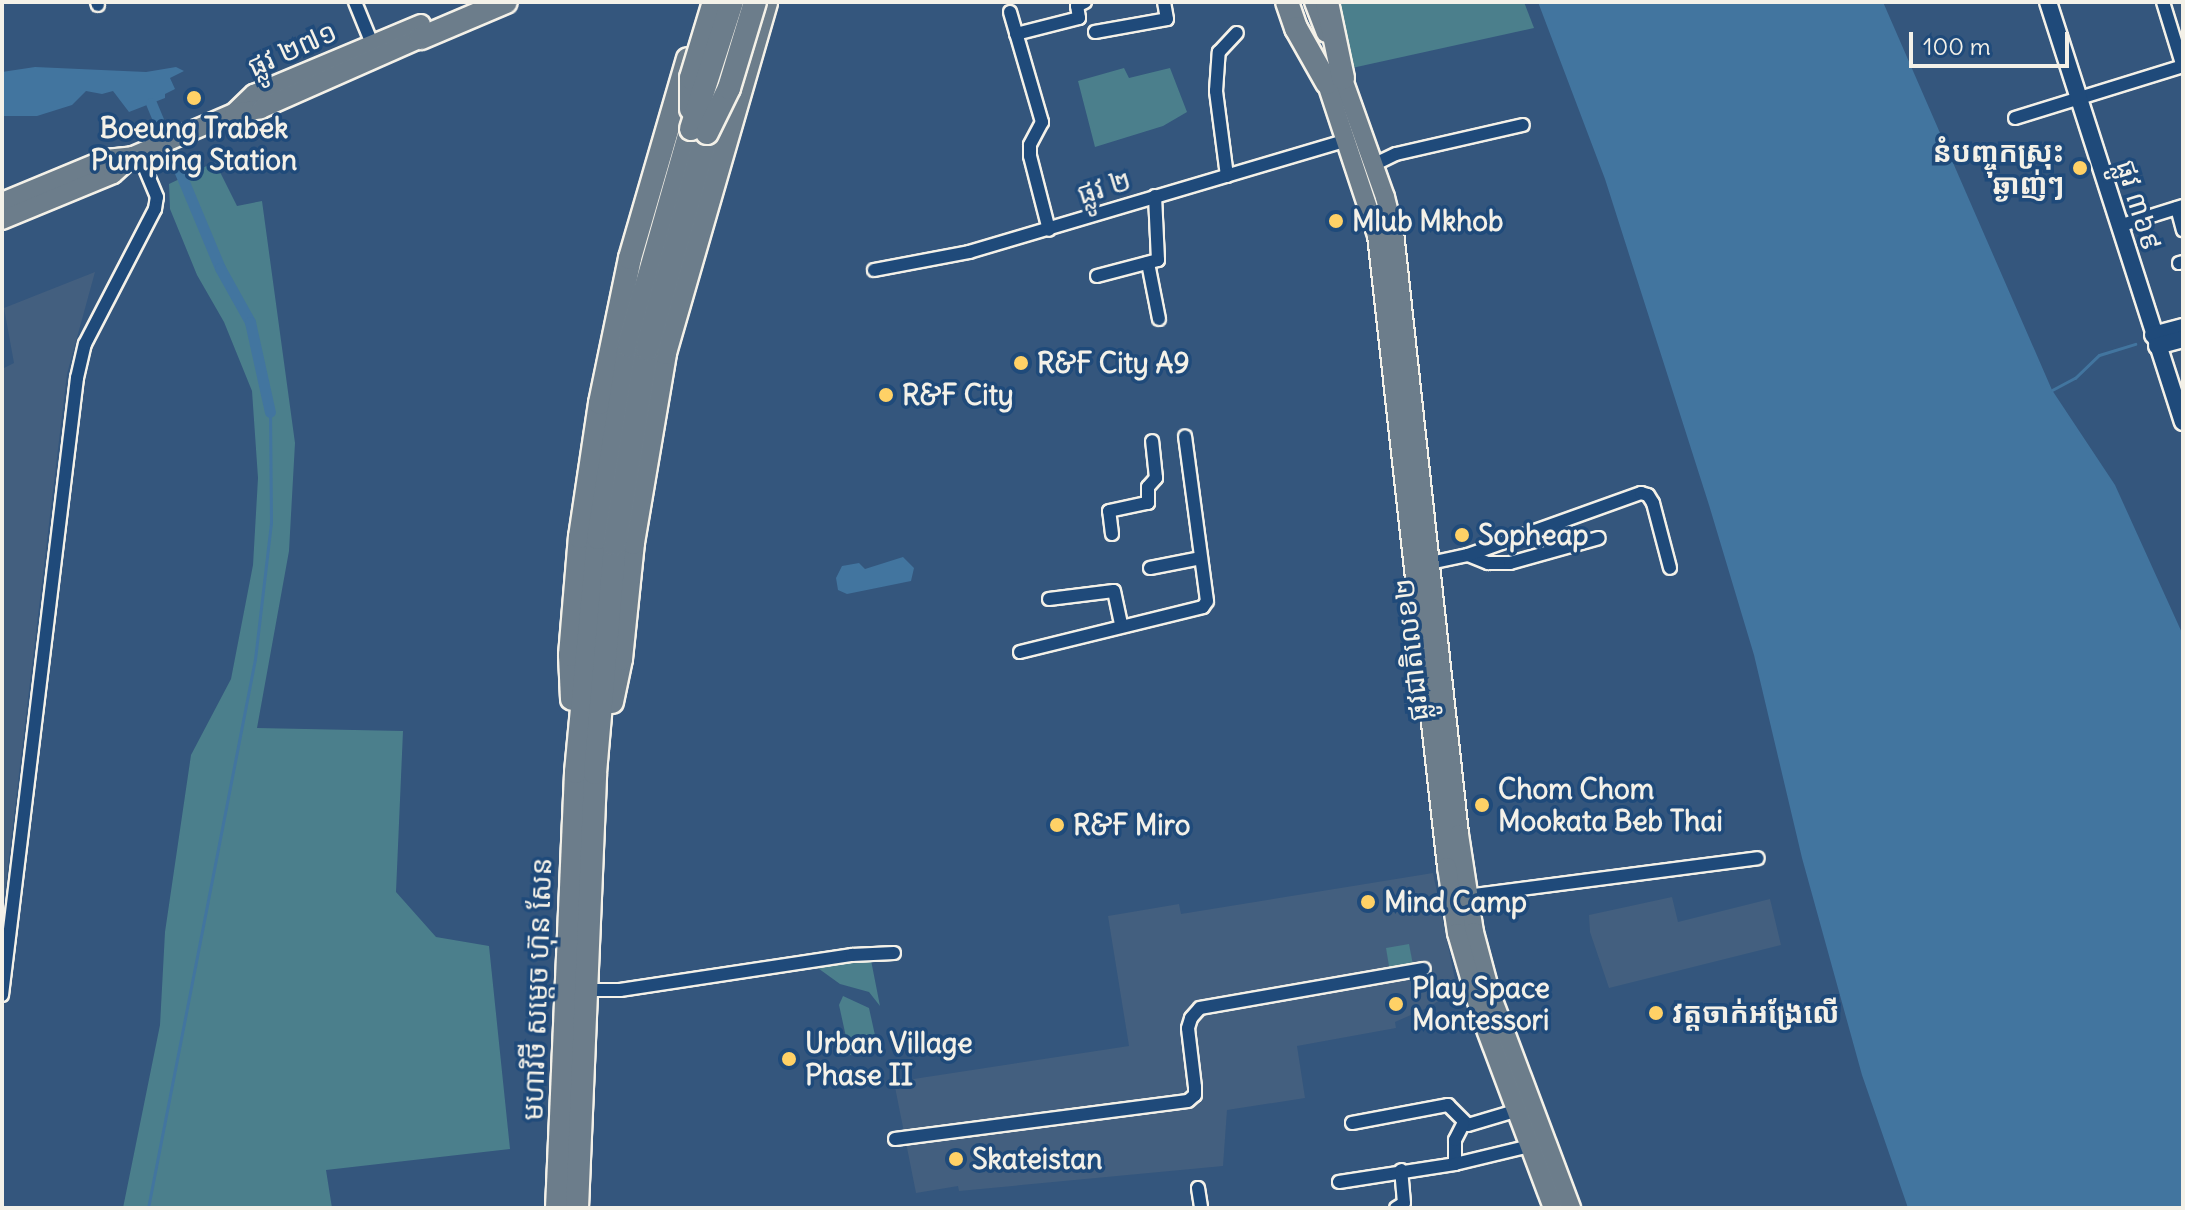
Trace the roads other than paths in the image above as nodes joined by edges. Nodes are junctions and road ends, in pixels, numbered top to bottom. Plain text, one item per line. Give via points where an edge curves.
1 (355, 2) edge
2 (476, 2) edge
3 (506, 2) edge
4 (705, 2) edge
5 (714, 2) edge
6 (723, 2) edge
7 (732, 2) edge
8 (743, 2) edge
9 (755, 2) edge
10 (766, 2) edge
11 (1085, 2) edge
12 (1164, 2) edge
13 (2048, 2) edge
14 (2163, 2) edge
15 (459, 6) edge
16 (1308, 6) edge
17 (1010, 12) dead end
18 (421, 31) junction
19 (1095, 32) dead end
20 (1237, 33) dead end
21 (1016, 34) junction
22 (375, 50) junction
23 (2183, 66) edge
24 (1335, 80) junction
25 (2079, 98) junction
26 (2015, 118) dead end
27 (696, 125) junction
28 (1523, 125) dead end
29 (1346, 140) junction
30 (139, 154) junction
31 (1373, 165) junction
32 (1227, 176) junction
33 (1155, 196) junction
34 (2, 202) edge
35 (2180, 207) edge
36 (2, 220) edge
37 (2119, 226) junction
38 (1049, 230) junction
39 (2183, 230) edge
40 (1148, 263) junction
41 (874, 270) dead end
42 (1097, 276) dead end
43 (637, 314) junction
44 (1159, 319) dead end
45 (2183, 327) edge
46 (2183, 339) edge
47 (2155, 341) junction
48 (2183, 422) edge
49 (1185, 436) dead end
50 (1152, 441) dead end
51 (1112, 534) dead end
52 (1599, 538) dead end
53 (1468, 555) junction
54 (1201, 558) junction
55 (1430, 563) junction
56 (1150, 568) dead end
57 (1670, 568) dead end
58 (1049, 599) dead end
59 (600, 613) junction
60 (1121, 625) junction
61 (1020, 652) dead end
62 (1432, 656) junction
63 (585, 772) junction
64 (1451, 835) junction
65 (1758, 858) dead end
66 (1467, 896) junction
67 (894, 953) dead end
68 (1424, 969) dead end
69 (586, 990) junction
70 (2, 995) edge
71 (1525, 1108) junction
72 (1352, 1123) dead end
73 (1463, 1124) junction
74 (895, 1139) dead end
75 (1530, 1146) junction
76 (1455, 1164) junction
77 (1401, 1170) junction
78 (1339, 1182) dead end
79 (1198, 1188) dead end
80 (557, 1208) edge
81 (577, 1208) edge
82 (1201, 1208) edge
83 (1396, 1208) edge
84 (1553, 1208) edge
85 (1571, 1208) edge

1 - 22 street
2 - 15 highway
3 - 18 highway
4 - 27 highway
5 - 27 highway, bridge via 691,78
6 - 27 highway via 700,80
7 - 27 highway, bridge
8 - 27 highway, bridge
9 - 27 highway, bridge via 729,88
10 - 27 highway
11 - 21 street via 1077,6 1079,18
12 - 19 street via 1167,19
13 - 25 street, ផ្លូវ ៣៦៩
14 - 23 street
15 - 18 highway
16 - 24 highway
16 - 24 highway via 1296,28
17 - 21 street
18 - 22 main road, ផ្លូវ ២៧១
20 - 32 street via 1219,52 1216,91
21 - 38 street via 1042,122 1030,156
22 - 30 main road, ផ្លូវ ២៧១ via 261,109 234,113
23 - 25 street
24 - 29 main road, ផ្លូវជាតិលេខ២
24 - 31 main road, ផ្លូវជាតិលេខ២
25 - 26 street
25 - 37 street, ផ្លូវ ៣៦៩
27 - 43 highway
27 - 59 highway via 660,374
28 - 31 street via 1396,154
29 - 32 street, ផ្លូវ ២
29 - 62 main road, ផ្លូវជាតិលេខ២ via 1377,235
30 - 34 main road, ផ្លូវ ២៧១ via 106,159
30 - 36 main road, ផ្លូវ ២៧១ via 113,174
30 - 70 street via 157,197 155,209 85,344 77,378
31 - 55 main road, ផ្លូវជាតិលេខ២ via 1394,232
32 - 33 street, ផ្លូវ ២
33 - 38 street, ផ្លូវ ២
33 - 40 street via 1159,259
35 - 37 street
35 - 39 street
37 - 47 street, ផ្លូវ ៣៦៩
38 - 41 street, ផ្លូវ ២
40 - 42 street
40 - 44 street
43 - 59 highway via 629,443
43 - 59 highway via 593,438
45 - 47 street
46 - 47 street
47 - 48 street, ផ្លូវ ៣៦៩
49 - 54 street
50 - 51 street via 1156,478 1148,487 1148,503 1109,511
52 - 53 street via 1510,563 1488,563
53 - 55 street
53 - 57 street via 1641,493 1653,503
54 - 56 street
54 - 60 street via 1207,601 1203,607
55 - 62 main road, ផ្លូវជាតិលេខ២
58 - 60 street via 1114,591
59 - 63 highway
59 - 63 highway via 621,659
60 - 61 street
62 - 64 main road, ផ្លូវជាតិលេខ២
63 - 69 highway, មហាវិថី សម្តេច ហ៊ុន សែន
63 - 80 highway, មហាវិថី សម្តេច ហ៊ុន សែន
64 - 66 main road, ផ្លូវជាតិលេខ២
64 - 71 main road, ផ្លូវជាតិលេខ២ via 1465,963
65 - 66 street
66 - 71 main road, ផ្លូវជាតិលេខ២
67 - 69 street via 620,990
68 - 74 street via 1200,1008 1188,1028 1195,1095 1188,1101
69 - 81 highway, មហាវិថី សម្តេច ហ៊ុន សែន
71 - 73 street
71 - 75 main road, ផ្លូវជាតិលេខ២
71 - 85 main road, ផ្លូវជាតិលេខ២
72 - 73 street via 1448,1105
73 - 76 street via 1455,1140
75 - 76 street
75 - 84 main road, ផ្លូវជាតិលេខ២
76 - 77 street
77 - 78 street
77 - 83 street via 1404,1203
79 - 82 street

